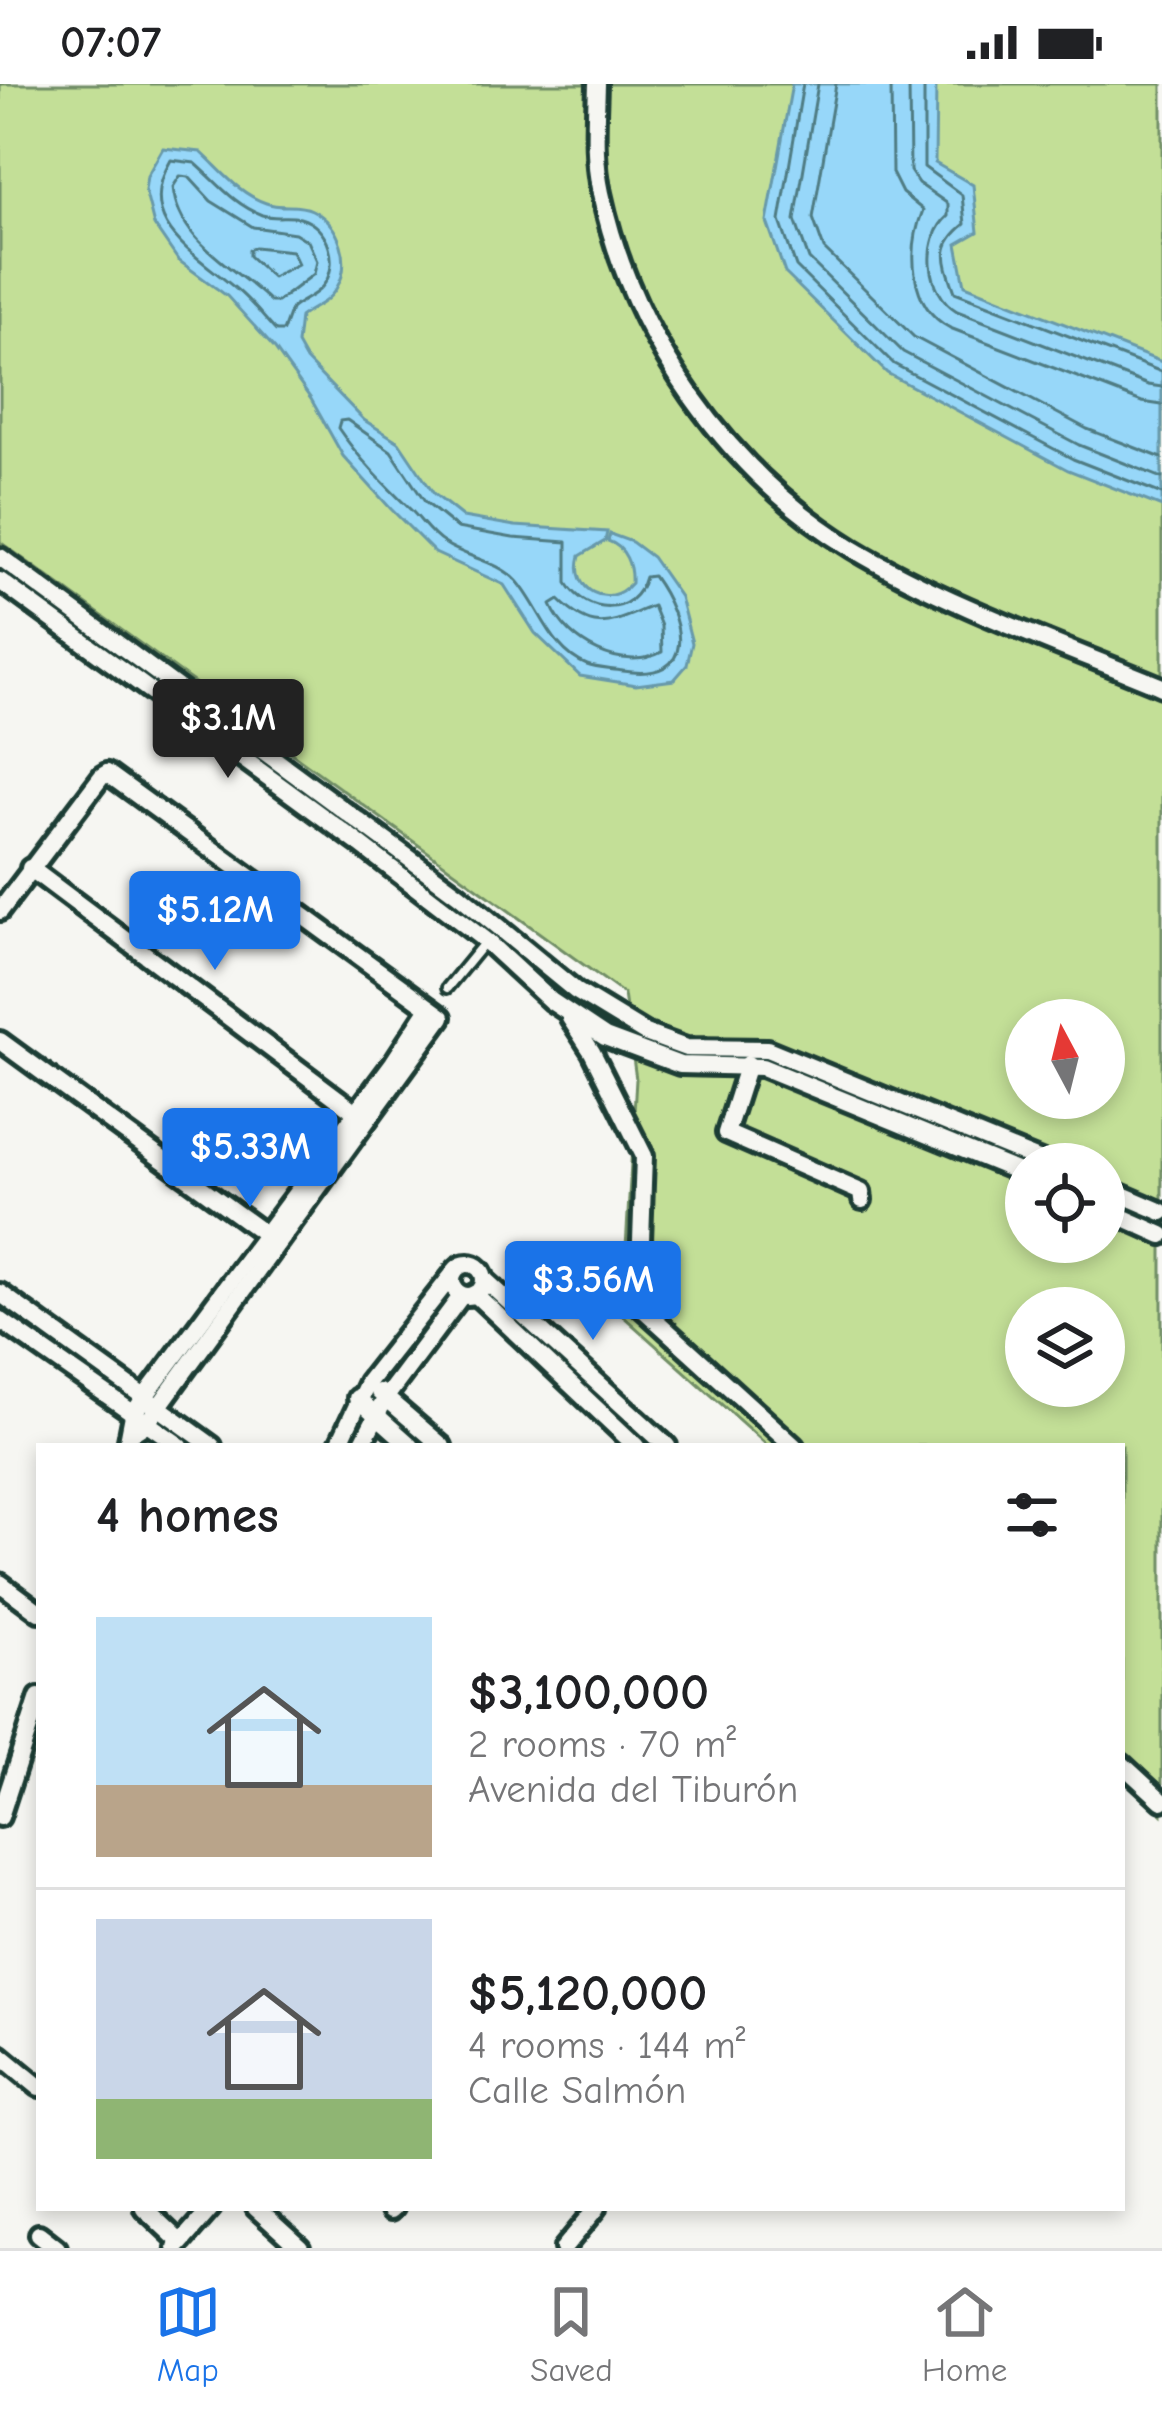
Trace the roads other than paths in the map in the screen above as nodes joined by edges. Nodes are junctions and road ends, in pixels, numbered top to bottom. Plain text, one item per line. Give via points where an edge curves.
1 (597, 84) edge
2 (0, 557) edge
3 (0, 581) edge
4 (53, 608) junction
5 (1162, 687) edge
6 (31, 868) junction
7 (0, 911) edge
8 (491, 933) junction
9 (447, 988) dead end
10 (576, 991) junction
11 (564, 1011) junction
12 (611, 1013) junction
13 (605, 1037) junction
14 (0, 1041) edge
15 (592, 1052) junction
16 (748, 1064) junction
17 (899, 1112) junction
18 (361, 1117) junction
19 (1005, 1149) edge
20 (1005, 1165) edge
21 (1125, 1196) edge
22 (862, 1200) dead end
23 (1134, 1200) junction
24 (1162, 1212) edge
25 (1126, 1218) joint
26 (1162, 1235) edge
27 (272, 1239) junction
28 (453, 1274) junction
29 (474, 1289) junction
30 (0, 1293) edge
31 (0, 1320) edge
32 (362, 1390) junction
33 (386, 1397) junction
34 (376, 1414) junction
35 (140, 1421) edge
36 (175, 1443) edge
37 (203, 1443) edge
38 (339, 1443) edge
39 (363, 1443) edge
40 (408, 1443) edge
41 (439, 1443) edge
42 (633, 1443) edge
43 (663, 1443) edge
44 (791, 1443) edge
45 (0, 1583) edge
46 (36, 1610) edge
47 (36, 1706) edge
48 (1125, 1767) edge
49 (1162, 1801) edge
50 (0, 1817) edge
51 (0, 2055) edge
52 (36, 2085) edge
53 (147, 2211) edge
54 (208, 2211) edge
55 (259, 2211) edge
56 (595, 2211) edge
57 (39, 2234) dead end
58 (178, 2245) edge
59 (57, 2248) edge
60 (300, 2248) edge
61 (564, 2248) edge

1 - 5 street via 600,190 622,266 676,376 729,443 860,554
2 - 4 street
3 - 4 street
4 - 8 street
6 - 7 street
6 - 18 street
6 - 18 street via 101,776 113,775 435,1013
8 - 9 lane
8 - 10 street
8 - 11 street
10 - 11 street
10 - 12 street
11 - 13 street
11 - 15 street
12 - 13 street
12 - 17 street via 667,1043 767,1049
13 - 15 street
13 - 16 street via 680,1065
14 - 27 street
15 - 44 street via 644,1156 642,1308
16 - 17 street
16 - 22 street via 726,1133 861,1192
17 - 19 street
17 - 20 street
18 - 27 street
21 - 23 street
23 - 24 street
23 - 25 street
25 - 26 street
27 - 35 street
28 - 29 street via 453,1286
28 - 29 street via 474,1264
28 - 32 street
29 - 33 street
29 - 42 street
29 - 43 street
30 - 35 street
31 - 35 street
32 - 33 street
32 - 34 street
32 - 38 street
33 - 34 street
33 - 41 street
34 - 39 street
34 - 40 street
35 - 36 street
35 - 37 street
45 - 46 street
47 - 50 street
48 - 49 street
51 - 52 street
53 - 58 street
54 - 58 street
55 - 60 street
56 - 61 street
57 - 59 street

